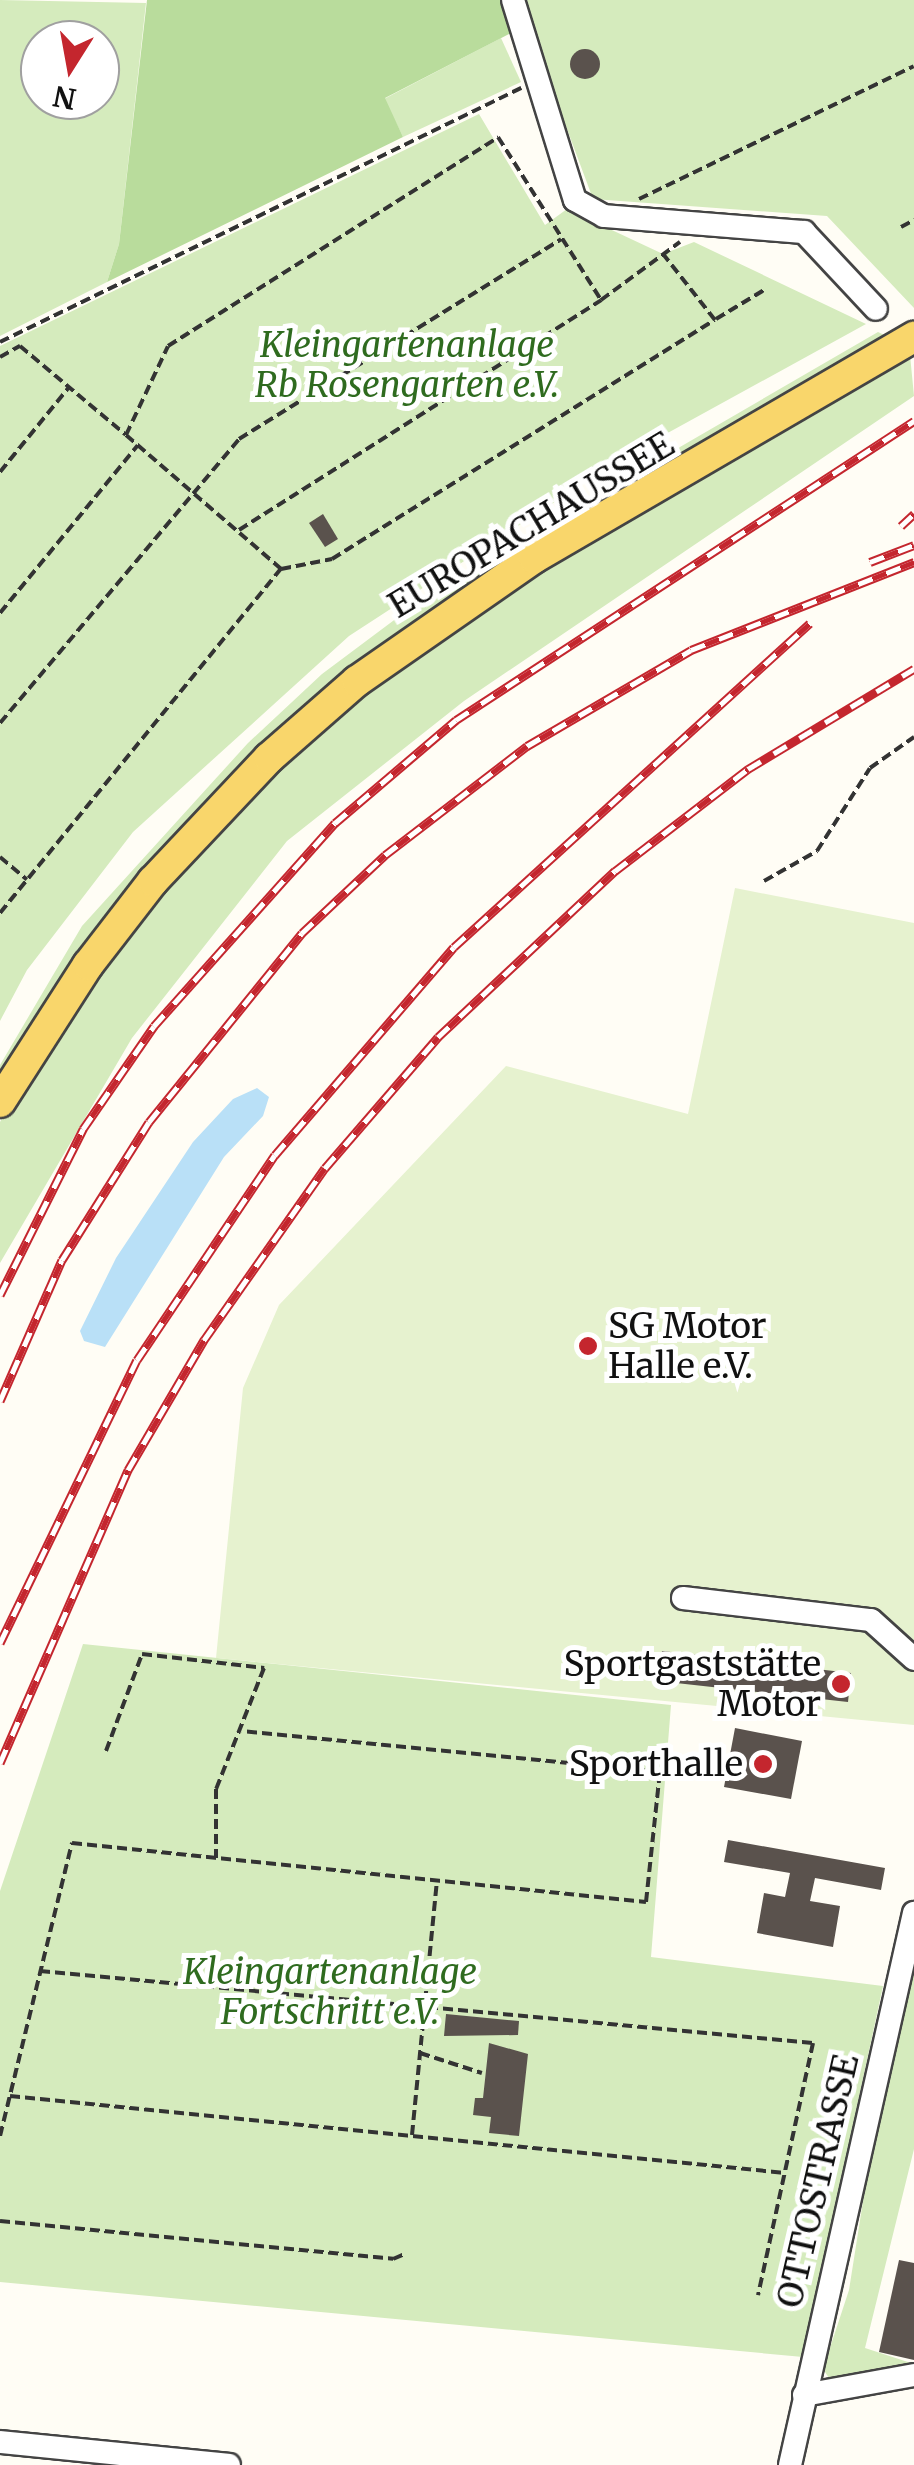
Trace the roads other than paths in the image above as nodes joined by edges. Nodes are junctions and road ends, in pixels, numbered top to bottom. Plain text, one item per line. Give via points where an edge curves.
1 (513, 0) edge
2 (876, 309) dead end
3 (914, 337) edge
4 (0, 1102) edge
5 (683, 1598) dead end
6 (914, 1659) edge
7 (914, 1913) edge
8 (914, 2375) edge
9 (804, 2396) junction
10 (0, 2442) edge
11 (228, 2465) edge
12 (790, 2465) edge

1 - 2 street via 575,200 621,217 804,232
3 - 4 main road, EUROPACHAUSSEE via 534,558 357,681 269,758 153,881 88,965
5 - 6 street via 871,1620
7 - 9 street, OTTOSTRASSE
8 - 9 street
9 - 12 street, OTTOSTRASSE
10 - 11 street

